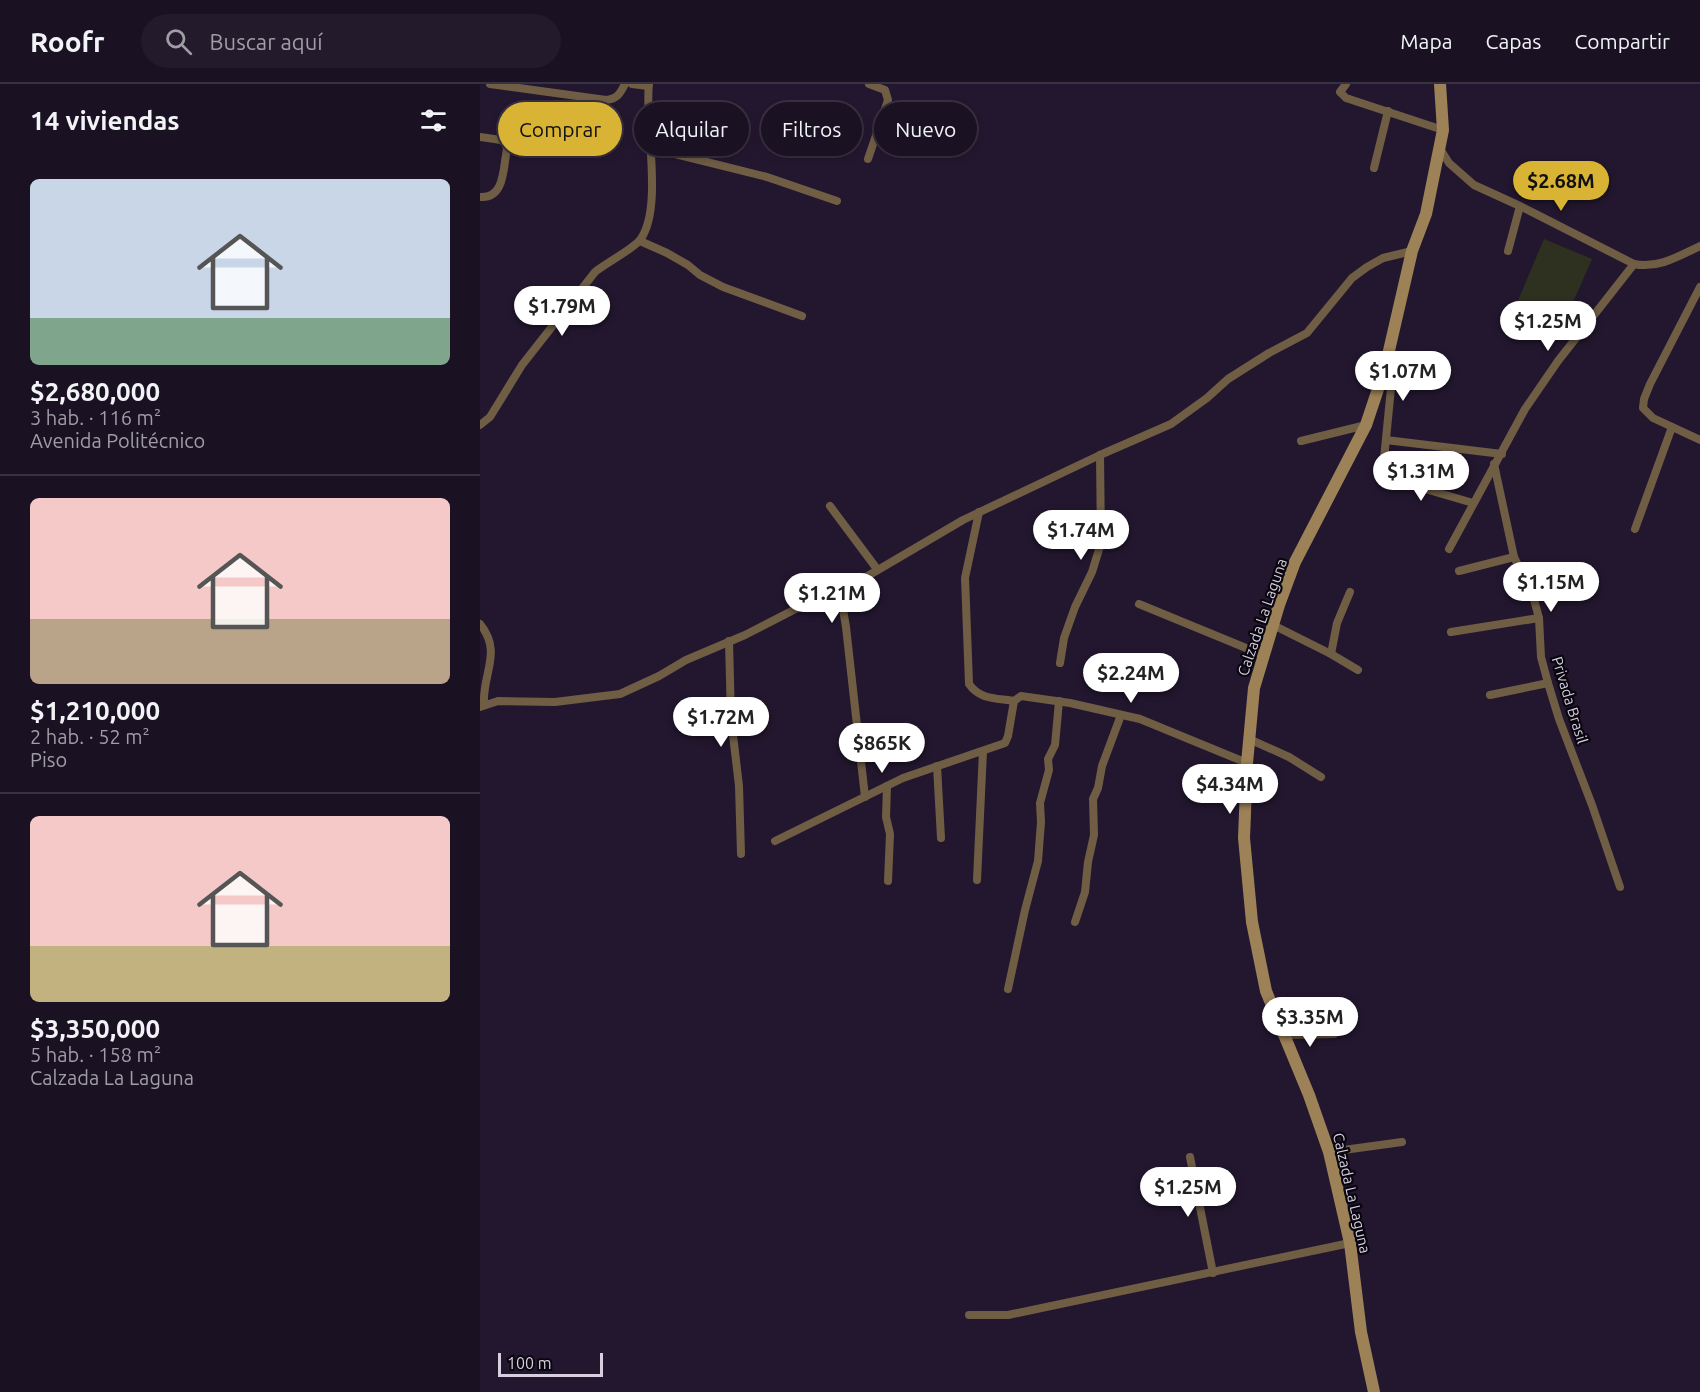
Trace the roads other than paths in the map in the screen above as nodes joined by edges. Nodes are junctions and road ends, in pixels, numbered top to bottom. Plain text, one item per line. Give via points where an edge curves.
1 (490, 84) edge
2 (625, 84) edge
3 (632, 84) edge
4 (869, 84) edge
5 (1346, 84) edge
6 (1440, 84) edge
7 (649, 85) edge
8 (650, 102) edge
9 (1388, 111) junction
10 (1443, 130) junction
11 (480, 137) edge
12 (1439, 147) junction
13 (651, 156) edge
14 (683, 156) edge
15 (868, 159) dead end
16 (1374, 168) dead end
17 (480, 197) edge
18 (837, 201) dead end
19 (1521, 206) junction
20 (640, 241) junction
21 (1700, 246) edge
22 (1412, 250) junction
23 (1508, 252) dead end
24 (1634, 264) junction
25 (1700, 287) edge
26 (802, 316) dead end
27 (1385, 368) junction
28 (1366, 424) junction
29 (480, 425) edge
30 (1672, 427) junction
31 (1386, 440) junction
32 (1700, 440) edge
33 (1301, 441) dead end
34 (1502, 454) junction
35 (1100, 455) junction
36 (1494, 464) junction
37 (1473, 503) junction
38 (830, 506) dead end
39 (979, 512) junction
40 (1635, 528) dead end
41 (1449, 549) dead end
42 (1514, 557) junction
43 (877, 569) junction
44 (1459, 571) dead end
45 (839, 585) junction
46 (1350, 592) dead end
47 (1138, 604) dead end
48 (1539, 618) junction
49 (480, 624) edge
50 (1273, 625) junction
51 (1451, 632) dead end
52 (729, 640) junction
53 (1331, 654) junction
54 (1263, 655) junction
55 (1060, 663) dead end
56 (1358, 670) dead end
57 (1548, 683) junction
58 (1490, 695) dead end
59 (1014, 701) junction
60 (1059, 701) junction
61 (482, 706) edge
62 (1121, 715) junction
63 (1249, 739) junction
64 (983, 752) junction
65 (1247, 763) junction
66 (938, 766) junction
67 (1321, 777) dead end
68 (887, 786) junction
69 (865, 797) junction
70 (941, 838) dead end
71 (775, 841) dead end
72 (741, 854) dead end
73 (977, 880) dead end
74 (888, 881) dead end
75 (1620, 887) dead end
76 (1075, 922) dead end
77 (1008, 989) dead end
78 (1334, 1034) dead end
79 (1284, 1035) junction
80 (1402, 1142) dead end
81 (1329, 1152) junction
82 (1190, 1157) dead end
83 (1350, 1243) junction
84 (1213, 1273) junction
85 (969, 1315) dead end
86 (1374, 1392) edge

1 - 2 street via 606,100 615,99
3 - 7 street
4 - 15 street via 885,90 888,100
5 - 9 street via 1340,92 1346,98
6 - 10 street, Calzada La Laguna
7 - 8 street
9 - 10 street
9 - 16 street
10 - 12 street, Calzada La Laguna
11 - 17 street via 501,140 507,149 499,189 493,195
12 - 19 street via 1449,163 1474,185
12 - 22 street, Calzada La Laguna via 1426,214
13 - 20 street via 651,199
14 - 18 street via 767,177
19 - 23 street
19 - 24 street
20 - 26 street via 723,287
20 - 29 street via 595,272 522,366 490,417
21 - 24 street via 1663,264
22 - 27 street, Calzada La Laguna
22 - 35 street via 1367,267 1352,278 1307,333 1228,379 1171,424
24 - 34 street via 1551,370
25 - 30 street via 1644,399 1643,408
27 - 28 street, Calzada La Laguna
27 - 31 street via 1391,388
28 - 33 street
28 - 50 street, Calzada La Laguna via 1295,562
30 - 32 street
30 - 40 street
31 - 34 street
31 - 37 street via 1383,469 1389,477
34 - 36 street
35 - 39 street
35 - 55 street via 1101,543 1064,638
36 - 37 street
36 - 42 street, Privada Brasil
37 - 41 street
38 - 43 street
39 - 43 street
39 - 59 street via 965,578 969,684 975,693 985,697
42 - 44 street
42 - 48 street, Privada Brasil
43 - 45 street via 866,577
45 - 52 street
45 - 69 street
46 - 53 street via 1337,623
47 - 54 street
48 - 51 street
48 - 57 street, Privada Brasil via 1541,657
49 - 61 street via 492,649
50 - 53 street
50 - 54 street, Calzada La Laguna
52 - 61 street via 620,694 555,702 498,701
52 - 72 street
53 - 56 street
54 - 63 street, Calzada La Laguna via 1254,688
57 - 58 street
57 - 75 street, Privada Brasil
59 - 60 street via 1022,696
59 - 64 street via 1005,743
60 - 62 street
60 - 77 street via 1055,745 1048,759 1040,803 1038,861
62 - 65 street via 1140,719
62 - 76 street via 1093,799 1094,835
63 - 65 street, Calzada La Laguna
63 - 67 street
64 - 66 street
64 - 73 street
65 - 79 street, Calzada La Laguna via 1244,838 1252,922 1266,991
66 - 68 street
66 - 70 street
68 - 69 street
68 - 74 street
69 - 71 street
78 - 79 street
79 - 81 street, Calzada La Laguna
80 - 81 street
81 - 83 street, Calzada La Laguna
82 - 84 street
83 - 84 street
83 - 86 street, Calzada La Laguna via 1361,1332
84 - 85 street via 1008,1315

